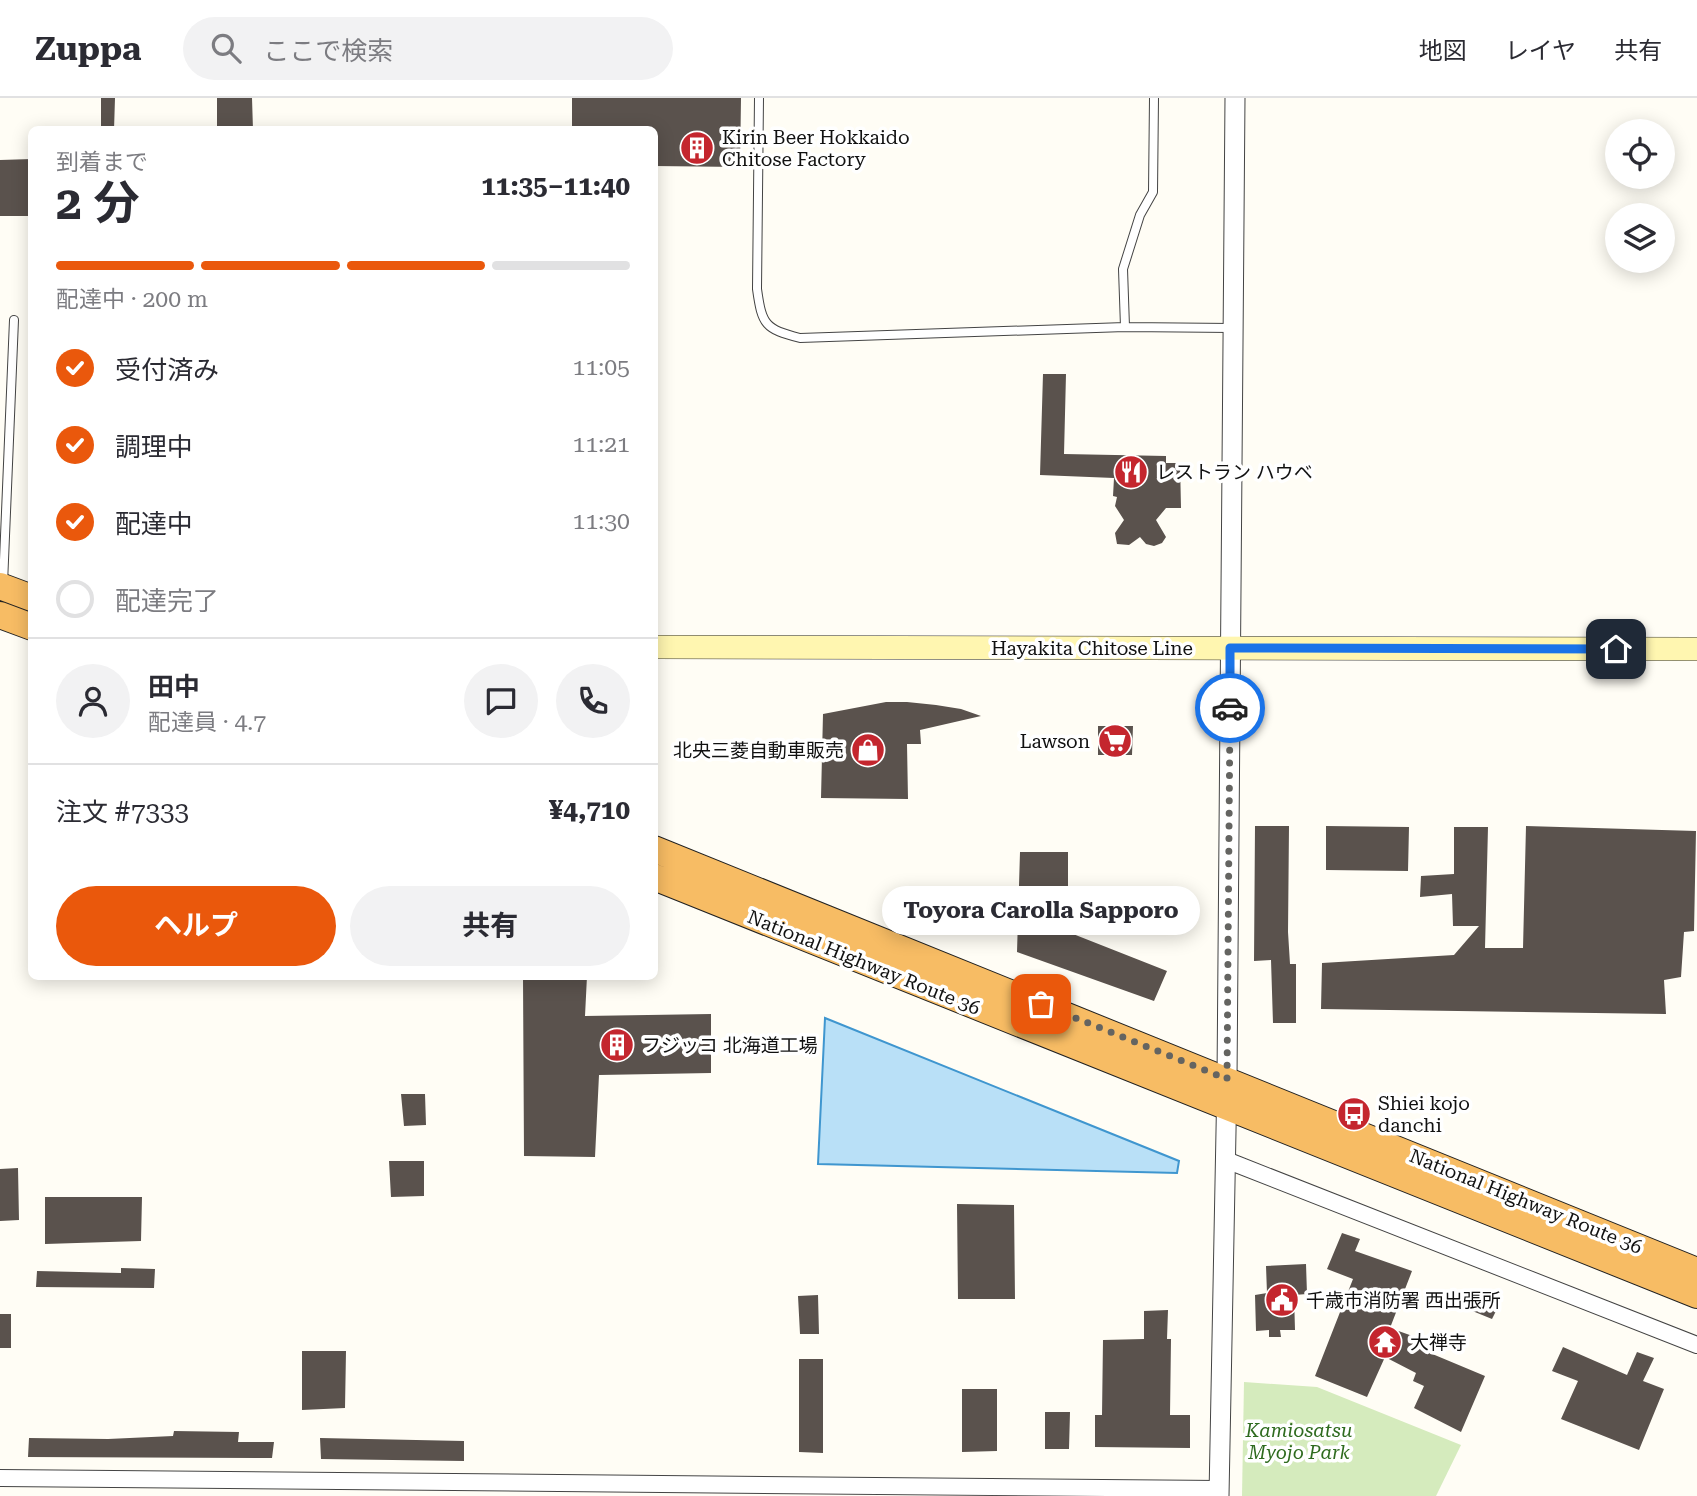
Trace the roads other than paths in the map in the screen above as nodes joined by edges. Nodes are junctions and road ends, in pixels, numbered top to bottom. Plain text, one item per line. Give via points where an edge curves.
1 (759, 98) edge
2 (1154, 98) edge
3 (1235, 98) edge
4 (14, 320) dead end
5 (1125, 327) junction
6 (1233, 328) junction
7 (1, 586) edge
8 (28, 596) edge
9 (0, 615) edge
10 (28, 626) edge
11 (658, 647) edge
12 (1230, 648) junction
13 (1697, 649) edge
14 (658, 851) edge
15 (658, 879) edge
16 (1227, 1079) junction
17 (1226, 1108) junction
18 (1226, 1160) junction
19 (1697, 1271) edge
20 (1697, 1295) edge
21 (1697, 1345) edge
22 (0, 1478) edge
23 (1219, 1493) edge

1 - 5 lane via 757,289 760,313 773,331 800,338
2 - 5 lane via 1153,192 1140,215 1123,270
3 - 6 street
4 - 7 lane
5 - 6 lane
6 - 12 street
7 - 8 highway
9 - 10 highway
11 - 12 main road, Hayakita Chitose Line
12 - 13 main road, Hayakita Chitose Line
12 - 16 street
14 - 16 highway, National Highway Route 36
15 - 17 highway, National Highway Route 36
16 - 17 street
16 - 19 highway, National Highway Route 36
17 - 18 street
17 - 20 highway, National Highway Route 36
18 - 21 street
18 - 23 street
22 - 23 street

